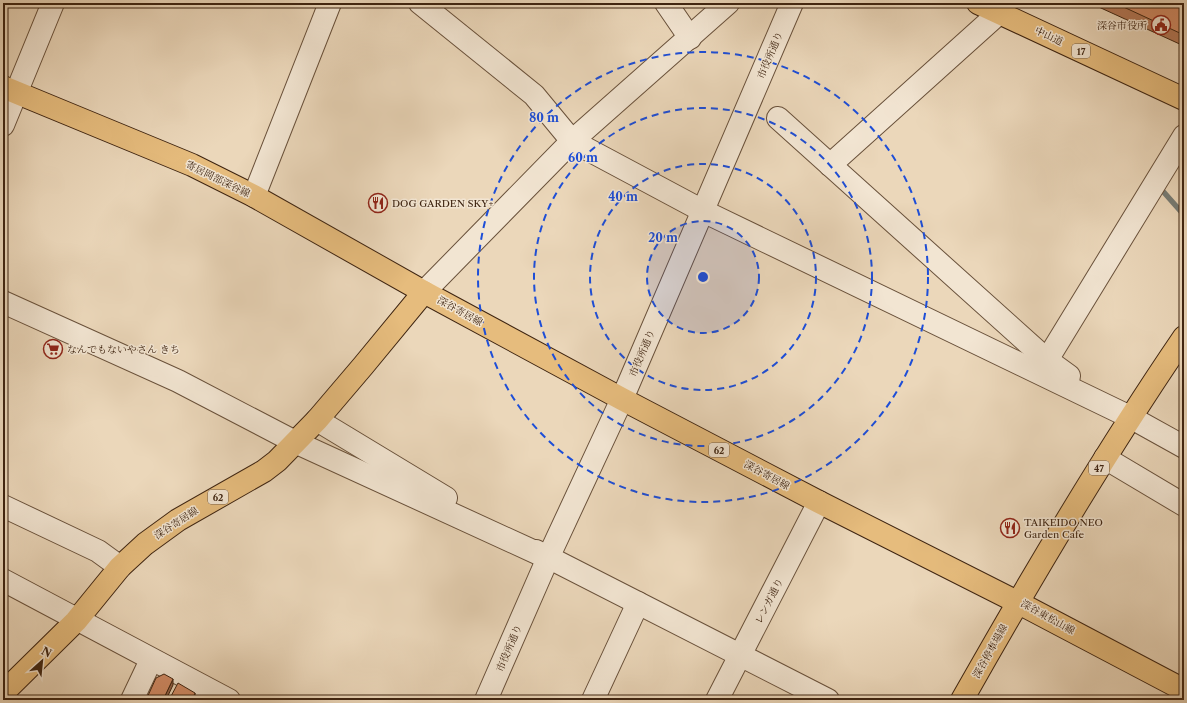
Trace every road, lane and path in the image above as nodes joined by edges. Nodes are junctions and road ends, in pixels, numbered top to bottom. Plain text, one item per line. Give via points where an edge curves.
1 (53, 3) edge
2 (330, 3) edge
3 (420, 3) edge
4 (666, 3) edge
5 (728, 3) edge
6 (792, 3) edge
7 (978, 3) edge
8 (999, 13) junction
9 (690, 38) junction
10 (10, 90) edge
11 (1184, 99) edge
12 (778, 118) dead end
13 (3, 125) edge
14 (1184, 136) edge
15 (572, 141) junction
16 (830, 165) junction
17 (254, 196) junction
18 (703, 211) junction
19 (424, 292) junction
20 (3, 302) edge
21 (1184, 337) edge
22 (1047, 360) junction
23 (622, 399) junction
24 (1130, 417) junction
25 (316, 420) junction
26 (295, 442) junction
27 (1184, 447) edge
28 (1105, 458) junction
29 (819, 502) junction
30 (1184, 505) edge
31 (3, 506) edge
32 (548, 558) junction
33 (120, 567) junction
34 (3, 580) edge
35 (1017, 602) junction
36 (638, 603) junction
37 (76, 621) junction
38 (741, 656) junction
39 (151, 660) junction
40 (1184, 690) edge
41 (3, 693) edge
42 (132, 700) edge
43 (229, 700) edge
44 (486, 700) edge
45 (594, 700) edge
46 (717, 700) edge
47 (828, 700) edge
48 (962, 700) edge

1 - 10 street
2 - 17 street
3 - 15 street via 534,95
4 - 9 street
5 - 9 street
6 - 18 street, 市役所通り
7 - 8 main road, 中山道 / 17
8 - 11 main road, 中山道 / 17
8 - 16 street
9 - 15 street
10 - 13 street
10 - 17 main road, 寄居岡部深谷線 via 192,165
12 - 16 street
14 - 22 street
15 - 18 street
15 - 19 street
16 - 22 street
17 - 19 main road, 寄居岡部深谷線
18 - 23 street, 市役所通り
18 - 24 street
19 - 23 main road, 深谷寄居線 / 62
19 - 25 main road, 深谷寄居線 / 62
20 - 26 street via 178,381
21 - 24 main road, 深谷東松山線 / 47
22 - 24 street
23 - 29 main road, 深谷寄居線 / 62
23 - 32 street, 市役所通り
24 - 27 street
24 - 28 main road, 深谷東松山線 / 47
25 - 26 main road, 深谷寄居線 / 62
25 - 32 street
26 - 32 street
26 - 33 main road, 深谷寄居線 / 62 via 264,471 178,520 145,544
28 - 30 street
28 - 35 main road, 深谷東松山線 / 47
29 - 35 main road, 深谷寄居線 / 62
29 - 38 street, レンガ通り
31 - 33 street via 98,551
32 - 36 street
32 - 44 street, 市役所通り
33 - 37 main road, 深谷寄居線 / 62
34 - 37 street
35 - 40 main road, 深谷東松山線
35 - 48 main road, 深谷停車場線
36 - 38 street
36 - 45 street
37 - 39 street
37 - 41 main road, 深谷寄居線 / 62
38 - 46 street, レンガ通り
38 - 47 street
39 - 42 street
39 - 43 street

